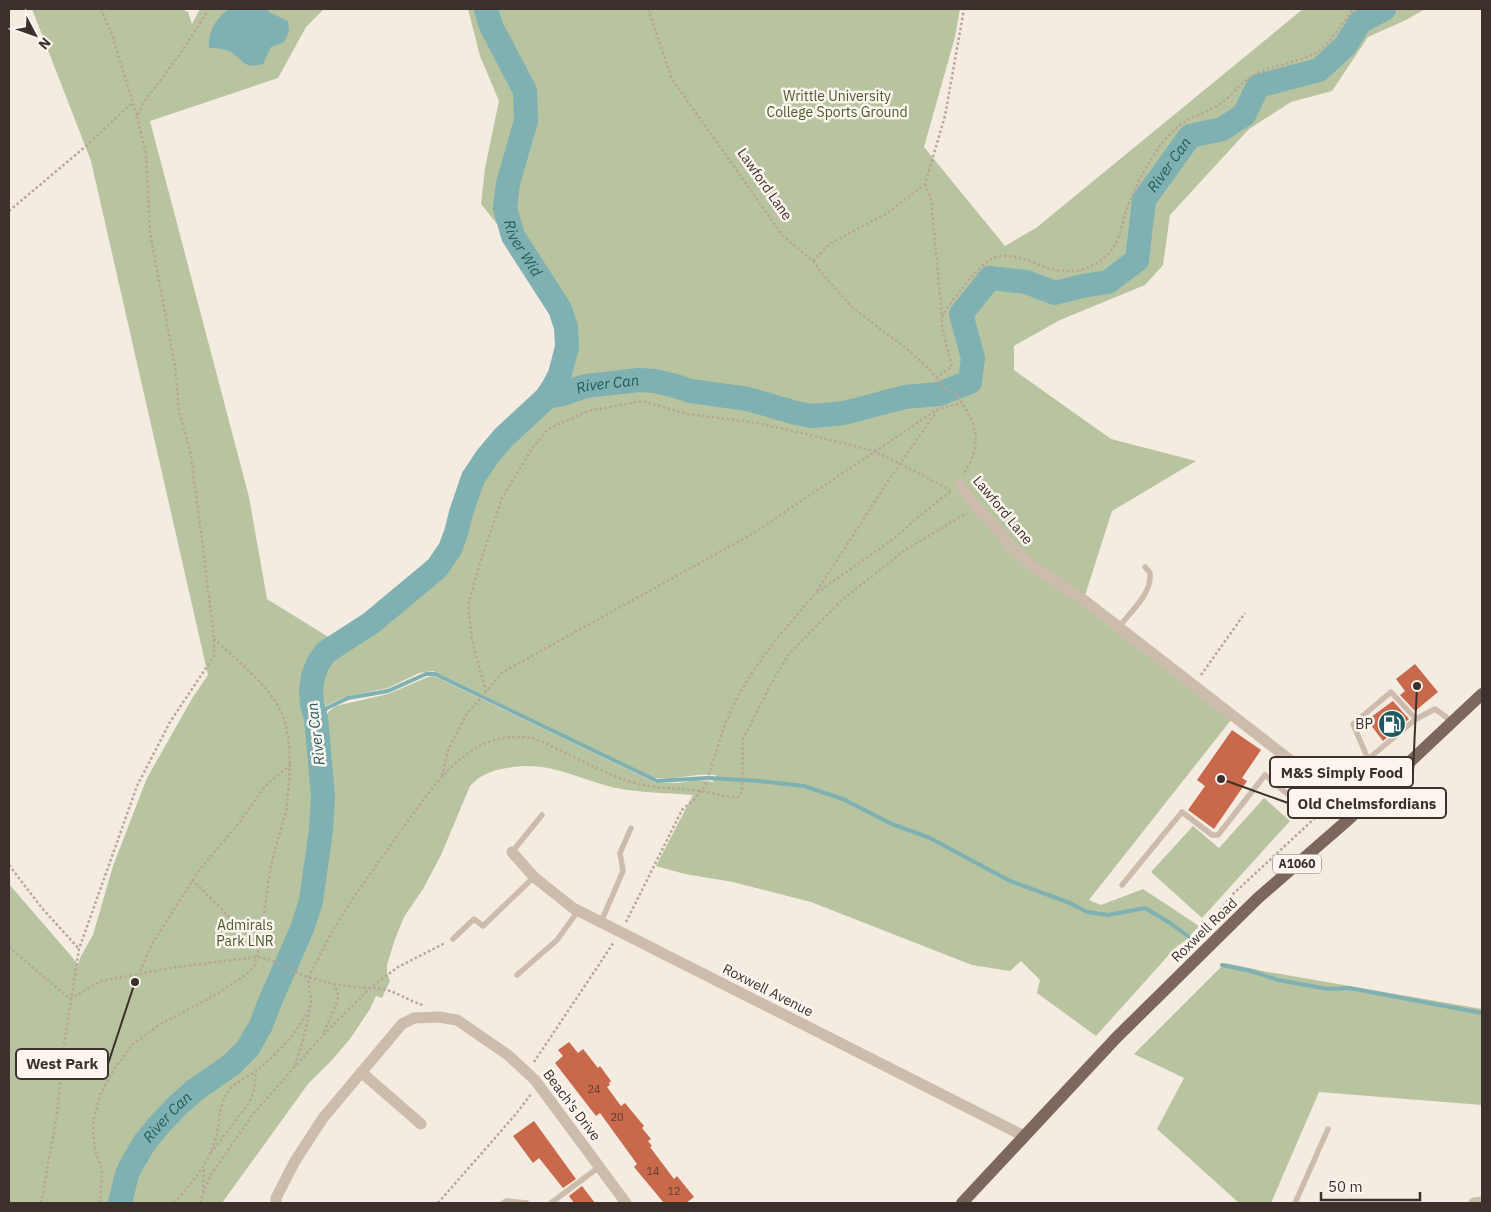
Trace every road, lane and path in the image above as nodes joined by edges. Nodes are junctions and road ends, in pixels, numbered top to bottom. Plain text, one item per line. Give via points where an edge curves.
1 (101, 9) edge
2 (209, 9) edge
3 (648, 9) edge
4 (964, 9) edge
5 (1354, 9) edge
6 (132, 102) junction
7 (137, 116) junction
8 (925, 184) junction
9 (9, 211) edge
10 (813, 260) junction
11 (942, 318) junction
12 (936, 378) junction
13 (962, 403) junction
14 (938, 409) junction
15 (874, 451) junction
16 (901, 464) junction
17 (960, 485) joint
18 (977, 508) junction
19 (1145, 567) dead end
20 (815, 594) junction
21 (1245, 613) dead end
22 (1119, 627) junction
23 (214, 639) junction
24 (1194, 684) junction
25 (486, 692) junction
26 (1482, 694) edge
27 (1416, 719) junction
28 (1453, 722) junction
29 (1368, 759) junction
30 (290, 765) junction
31 (442, 778) junction
32 (1379, 791) junction
33 (701, 792) junction
34 (1340, 808) junction
35 (1324, 810) junction
36 (542, 815) dead end
37 (1349, 819) junction
38 (631, 828) dead end
39 (512, 852) joint
40 (9, 865) edge
41 (534, 877) junction
42 (192, 880) junction
43 (1122, 885) dead end
44 (578, 911) junction
45 (601, 922) junction
46 (453, 939) joint
47 (260, 943) junction
48 (9, 947) edge
49 (1190, 947) dead end
50 (79, 949) junction
51 (256, 957) junction
52 (139, 974) junction
53 (517, 975) dead end
54 (309, 978) junction
55 (334, 984) junction
56 (371, 987) junction
57 (70, 1000) junction
58 (311, 1005) junction
59 (439, 1017) junction
60 (322, 1036) junction
61 (295, 1066) junction
62 (256, 1071) junction
63 (361, 1072) junction
64 (535, 1080) junction
65 (421, 1124) dead end
66 (1328, 1129) dead end
67 (1024, 1136) junction
68 (207, 1158) junction
69 (204, 1165) junction
70 (599, 1167) junction
71 (203, 1196) junction
72 (1482, 1202) edge
73 (41, 1203) edge
74 (100, 1203) edge
75 (174, 1203) edge
76 (200, 1203) edge
77 (276, 1203) edge
78 (438, 1203) edge
79 (503, 1203) edge
80 (528, 1203) edge
81 (551, 1203) edge
82 (626, 1203) edge
83 (962, 1203) edge
84 (1295, 1203) edge
85 (1474, 1203) edge

1 - 6 path
2 - 7 path
3 - 10 path, Lawford Lane via 672,79 783,236
4 - 8 path via 945,116
5 - 11 path via 1320,50 1252,76 1222,103 1179,126 1144,172 1129,202 1116,246 1094,266 1081,270 1054,270 1022,258 995,257 974,274
6 - 7 path
6 - 9 path
7 - 23 path via 146,155 150,233 176,366 179,412 190,450
8 - 10 path via 886,214 831,243
8 - 11 path via 931,198
10 - 12 path, Lawford Lane via 853,308 907,349
11 - 12 path via 952,366
12 - 13 path, Lawford Lane
13 - 14 path
13 - 17 path, Lawford Lane via 976,437 975,450
14 - 15 path
14 - 16 path
15 - 16 path
15 - 25 path via 752,534 503,672
15 - 25 path via 751,422 688,414 642,402 588,412 548,429 502,498 468,606 472,640
16 - 20 path
16 - 20 path via 952,491 896,537
17 - 18 street, Lawford Lane
18 - 22 street, Lawford Lane via 1032,566
18 - 33 path via 905,550 842,600 789,654 743,739 742,792 738,797
19 - 22 lane via 1151,579 1147,589
20 - 33 path via 778,637 738,696
21 - 24 path
22 - 24 street, Lawford Lane
23 - 30 path via 248,668 276,702 284,717
23 - 50 path via 214,656 170,722 137,786
24 - 34 street, Lawford Lane via 1317,781
25 - 31 path via 461,724 448,750
26 - 28 main road, Roxwell Road / A1060
27 - 28 lane via 1435,709
27 - 29 lane
27 - 29 lane via 1391,692 1361,717 1353,724
28 - 32 main road, Roxwell Road / A1060
29 - 32 lane
30 - 42 path via 265,786
30 - 47 path via 286,808 272,864
31 - 33 path via 482,744 514,736 536,739 632,782
31 - 54 path via 353,898
32 - 37 main road, Roxwell Road / A1060
34 - 35 lane
34 - 37 street, Lawford Lane
35 - 43 lane via 1297,801 1265,775 1218,835 1212,836 1182,812
35 - 49 path via 1232,895
36 - 39 lane
37 - 67 main road, Roxwell Road / A1060 via 1258,898 1116,1038
38 - 45 lane via 620,853 623,871
39 - 41 street, Roxwell Avenue
40 - 50 path
41 - 44 street, Roxwell Avenue
41 - 46 lane via 483,926 474,919
42 - 47 path
42 - 52 path via 152,944
44 - 45 street, Roxwell Avenue
44 - 53 lane via 557,940
45 - 67 street, Roxwell Avenue
46 - 56 path via 398,967
47 - 51 path
48 - 57 path
50 - 57 path
51 - 52 path
51 - 54 path via 266,958
51 - 74 path via 254,967 244,976 159,1025 132,1045 114,1070 100,1095 94,1118 95,1149 102,1171
52 - 57 path via 101,981
54 - 55 path
54 - 58 path
55 - 56 path
55 - 60 path via 337,1002
56 - 59 path via 428,1006
56 - 60 path
57 - 73 path via 57,1115
58 - 61 path
58 - 62 path via 285,1043
59 - 63 street, Beach's Drive via 414,1018 402,1024
59 - 64 street, Beach's Drive via 458,1020 508,1055
60 - 61 path
61 - 71 path via 254,1113 210,1176
62 - 68 path via 249,1103
62 - 68 path via 230,1089 222,1102 215,1144
63 - 65 street
63 - 77 street, Beach's Drive via 323,1118 295,1161
64 - 70 street, Beach's Drive
64 - 78 path via 534,1090 516,1114
66 - 84 lane
67 - 83 main road, Roxwell Road / A1060
68 - 69 path
69 - 71 path
69 - 75 path
70 - 81 lane
70 - 82 street, Beach's Drive
71 - 76 path
72 - 85 street
79 - 80 lane

